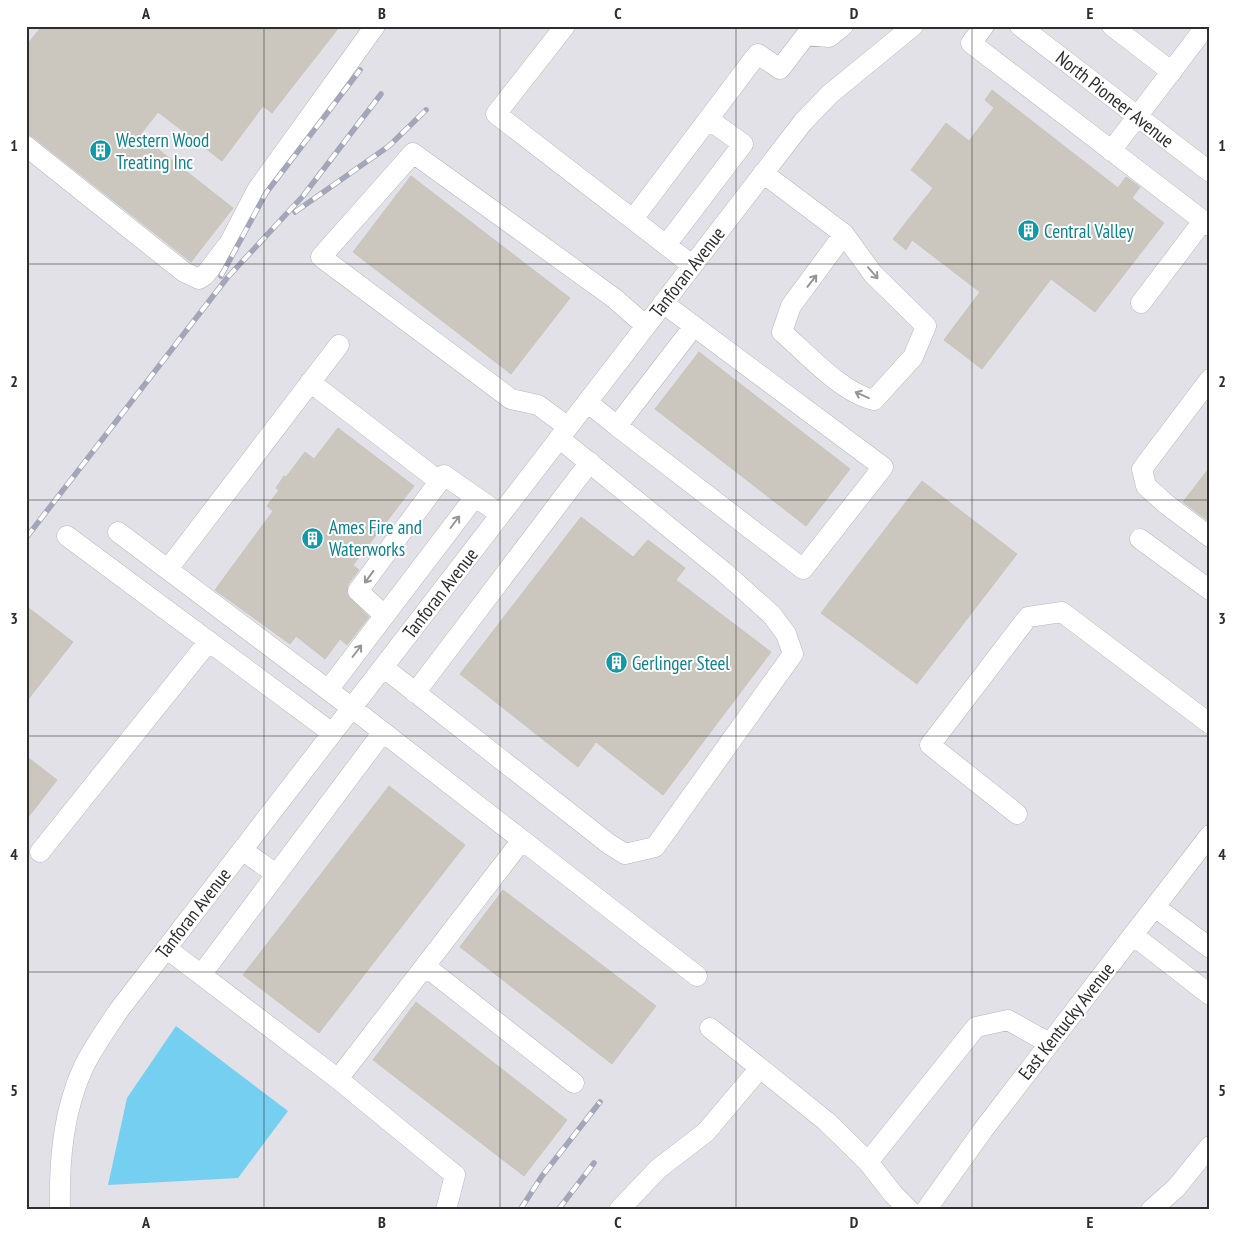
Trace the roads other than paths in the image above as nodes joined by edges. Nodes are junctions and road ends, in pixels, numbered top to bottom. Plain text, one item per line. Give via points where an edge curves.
1 (375, 26) edge
2 (565, 26) edge
3 (843, 26) edge
4 (913, 26) edge
5 (984, 26) edge
6 (1020, 26) edge
7 (1112, 26) edge
8 (1206, 26) edge
9 (810, 31) edge
10 (1172, 72) junction
11 (1138, 117) junction
12 (708, 119) junction
13 (26, 146) edge
14 (1111, 150) junction
15 (1210, 172) edge
16 (764, 173) junction
17 (633, 219) junction
18 (1206, 224) edge
19 (844, 234) junction
20 (666, 245) junction
21 (692, 265) junction
22 (663, 303) junction
23 (1141, 303) dead end
24 (646, 326) junction
25 (694, 326) junction
26 (339, 345) dead end
27 (1210, 379) edge
28 (310, 382) junction
29 (587, 402) junction
30 (618, 426) junction
31 (564, 432) junction
32 (590, 462) junction
33 (439, 481) junction
34 (474, 498) junction
35 (500, 514) junction
36 (118, 532) dead end
37 (67, 536) dead end
38 (1210, 537) edge
39 (1140, 539) dead end
40 (168, 569) junction
41 (1210, 590) edge
42 (384, 615) junction
43 (209, 641) junction
44 (383, 667) junction
45 (328, 690) junction
46 (415, 693) junction
47 (352, 708) junction
48 (1210, 724) edge
49 (383, 732) junction
50 (332, 733) junction
51 (1017, 814) dead end
52 (1210, 835) edge
53 (522, 840) junction
54 (242, 850) junction
55 (40, 852) dead end
56 (276, 874) junction
57 (1154, 907) junction
58 (1133, 936) junction
59 (166, 948) junction
60 (1210, 948) edge
61 (425, 966) junction
62 (201, 974) junction
63 (697, 976) dead end
64 (1210, 995) edge
65 (710, 1028) dead end
66 (1049, 1044) junction
67 (760, 1068) junction
68 (338, 1080) junction
69 (574, 1083) dead end
70 (1210, 1146) edge
71 (868, 1162) junction
72 (930, 1208) edge
73 (1152, 1209) edge
74 (60, 1210) edge
75 (446, 1210) edge
76 (619, 1210) edge
77 (909, 1210) edge

1 - 13 street via 257,190 230,242 205,275 199,278 184,272
2 - 17 street via 496,114
3 - 9 street via 830,37
4 - 16 street, Tanforan Avenue via 817,106
5 - 14 street via 972,43
6 - 11 street, North Pioneer Avenue
7 - 10 street
8 - 10 street
9 - 12 street via 780,69 758,54
10 - 11 street
11 - 14 street
11 - 15 street, North Pioneer Avenue
12 - 17 street
12 - 20 street via 743,144
14 - 18 street
16 - 19 street
16 - 21 street, Tanforan Avenue
17 - 20 street
18 - 23 street
19 -> 19 street via 873,274 926,326 913,356 874,400 860,397 782,332 791,306
20 - 21 street
21 - 22 street, Tanforan Avenue
22 - 24 street, Tanforan Avenue
22 - 25 street
24 - 29 street, Tanforan Avenue
24 - 31 street via 614,298 414,152 321,258 511,400 538,405
25 - 30 street
25 - 30 street via 883,467 803,569
26 - 28 street
27 - 38 street via 1142,469 1146,486
28 - 33 street
28 - 40 street
29 - 30 street
29 - 31 street, Tanforan Avenue
31 - 32 street
31 - 35 street, Tanforan Avenue
32 - 46 street
32 - 46 street via 772,615 786,634 793,654 655,847 625,854
33 - 34 street via 444,475
33 -> 42 street via 358,591
34 - 35 street
42 -> 34 street
35 - 44 street, Tanforan Avenue
36 - 40 street
37 - 43 street
39 - 41 street
40 - 45 street
45 -> 42 street
43 - 50 street
43 - 55 street
44 - 46 street
44 - 47 street, Tanforan Avenue
45 - 47 street
47 - 49 street
47 - 50 street, Tanforan Avenue
48 - 51 street via 1062,612 1028,617 930,745
49 - 53 street
49 - 56 street
50 - 54 street, Tanforan Avenue
52 - 57 street, East Kentucky Avenue
53 - 61 street
53 - 63 street
54 - 56 street
54 - 59 street, Tanforan Avenue
56 - 62 street
57 - 58 street, East Kentucky Avenue
57 - 60 street
58 - 64 street
58 - 66 street, East Kentucky Avenue
59 - 62 street
59 - 74 street, Tanforan Avenue via 119,1010 84,1066 63,1137 59,1165
61 - 68 street
61 - 69 street
62 - 68 street
65 - 67 street
66 - 71 street via 1008,1020 976,1027
66 - 72 street, East Kentucky Avenue via 983,1130
67 - 71 street via 826,1120
67 - 76 street via 706,1132 658,1169
68 - 75 street via 455,1176
70 - 73 street via 1176,1188
71 - 77 street

